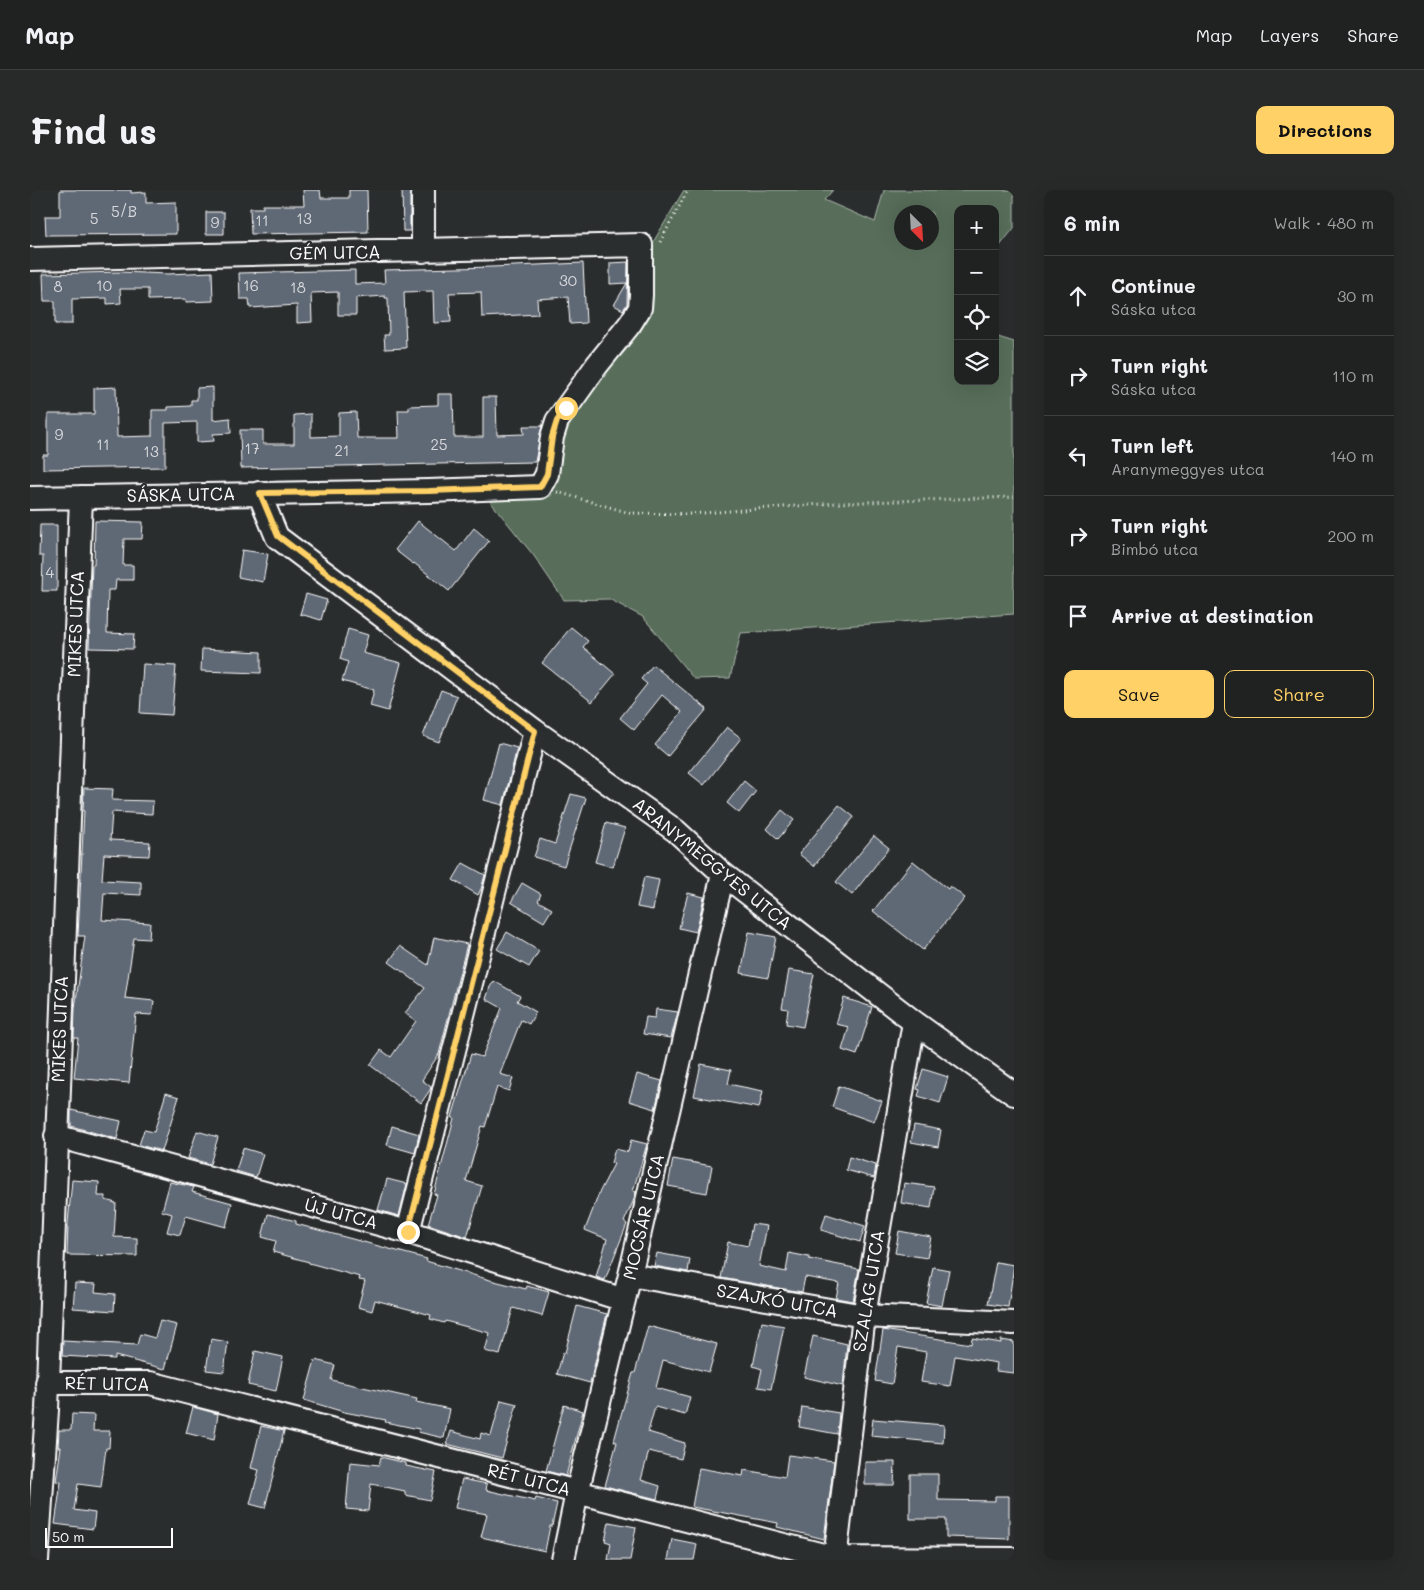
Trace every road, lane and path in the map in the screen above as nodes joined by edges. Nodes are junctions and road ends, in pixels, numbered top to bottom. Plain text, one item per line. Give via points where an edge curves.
1 (423, 190) edge
2 (688, 190) edge
3 (641, 245) junction
4 (423, 251) junction
5 (30, 259) edge
6 (540, 487) junction
7 (260, 493) junction
8 (80, 497) junction
9 (1014, 497) edge
10 (30, 498) edge
11 (535, 731) junction
12 (723, 874) junction
13 (914, 1022) junction
14 (1014, 1094) edge
15 (56, 1136) junction
16 (408, 1232) junction
17 (630, 1275) junction
18 (624, 1300) junction
19 (864, 1316) junction
20 (1014, 1323) edge
21 (47, 1383) junction
22 (38, 1410) edge
23 (577, 1492) junction
24 (835, 1559) edge
25 (1014, 1559) edge
26 (37, 1560) edge
27 (563, 1560) edge

1 - 4 street
2 - 3 path via 659,243
3 - 4 street, GÉM UTCA
3 - 6 street via 640,308 557,421 547,474
4 - 5 street, GÉM UTCA
6 - 7 street, SÁSKA UTCA
6 - 9 path via 640,513 690,514 836,503
7 - 8 street, SÁSKA UTCA
7 - 11 street, ARANYMEGGYES UTCA via 278,536
8 - 10 street, SÁSKA UTCA
8 - 15 street, MIKES UTCA
11 - 12 street, ARANYMEGGYES UTCA via 676,831
11 - 16 street
12 - 13 street, ARANYMEGGYES UTCA
12 - 17 street, MOCSÁR UTCA
13 - 14 street, ARANYMEGGYES UTCA
13 - 19 street, SZALAG UTCA
15 - 16 street, ÚJ UTCA
15 - 21 street, MIKES UTCA
16 - 18 street, ÚJ UTCA
17 - 18 street, MOCSÁR UTCA
17 - 19 street, SZAJKÓ UTCA
18 - 23 street, MOCSÁR UTCA
19 - 20 street, SZAJKÓ UTCA
19 - 24 street, SZALAG UTCA
21 - 22 street, MIKES UTCA
21 - 23 street, RÉT UTCA via 150,1383
22 - 26 street, MIKES UTCA
23 - 24 street, RÉT UTCA
23 - 27 street, MOCSÁR UTCA
24 - 25 street, RÉT UTCA

